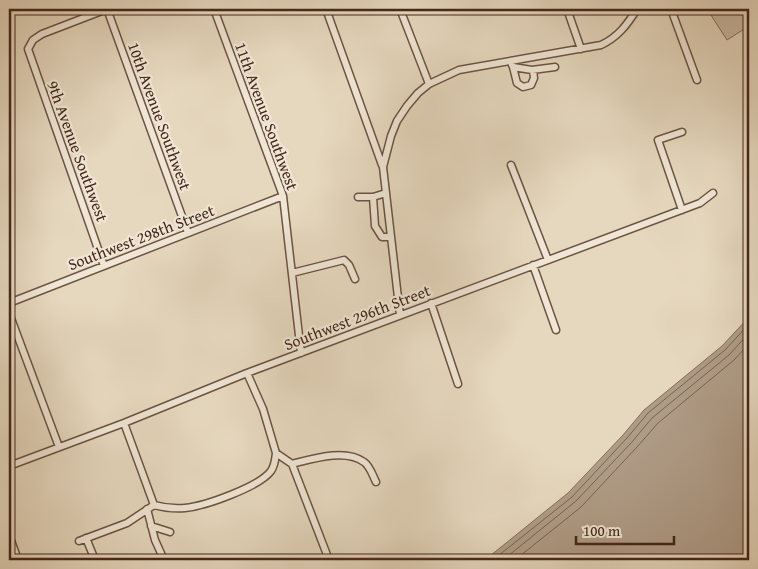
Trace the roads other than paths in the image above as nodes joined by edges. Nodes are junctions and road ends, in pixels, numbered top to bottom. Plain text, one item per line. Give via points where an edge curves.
1 (107, 9) edge
2 (214, 9) edge
3 (326, 9) edge
4 (400, 9) edge
5 (567, 9) edge
6 (637, 9) edge
7 (671, 9) edge
8 (581, 50) junction
9 (512, 64) junction
10 (555, 67) dead end
11 (534, 70) junction
12 (697, 80) dead end
13 (429, 84) junction
14 (682, 132) dead end
15 (511, 165) dead end
16 (383, 167) junction
17 (386, 193) junction
18 (713, 193) dead end
19 (283, 196) junction
20 (358, 197) dead end
21 (373, 197) junction
22 (682, 210) junction
23 (188, 233) junction
24 (391, 237) junction
25 (548, 260) junction
26 (533, 265) junction
27 (104, 266) junction
28 (292, 273) junction
29 (355, 279) dead end
30 (9, 303) edge
31 (431, 303) junction
32 (9, 313) edge
33 (400, 315) junction
34 (556, 330) dead end
35 (302, 354) junction
36 (247, 373) junction
37 (458, 384) dead end
38 (124, 423) junction
39 (59, 447) junction
40 (276, 453) junction
41 (292, 464) junction
42 (9, 466) edge
43 (376, 482) dead end
44 (154, 505) junction
45 (147, 509) junction
46 (151, 526) junction
47 (170, 532) dead end
48 (9, 535) edge
49 (86, 538) junction
50 (79, 541) dead end
51 (18, 560) edge
52 (95, 560) edge
53 (164, 560) edge
54 (330, 560) edge

1 - 23 street, 10th Avenue Southwest
1 - 27 street, 9th Avenue Southwest via 42,34 33,40 28,50
2 - 19 street, 11th Avenue Southwest
3 - 16 street
4 - 13 street
5 - 8 street
6 - 8 street via 628,24 609,41
7 - 12 street
8 - 9 street
9 - 11 street
9 - 11 street via 517,83 524,87 532,85
9 - 13 street via 459,70
10 - 11 street
13 - 16 street via 397,121
14 - 22 street via 658,140
15 - 25 street
16 - 17 street
17 - 21 street
17 - 24 street
18 - 22 street, Southwest 296th Street via 700,203
19 - 23 street, Southwest 298th Street
19 - 28 street, 11th Avenue Southwest
20 - 21 street
21 - 24 street via 375,226 382,237
22 - 25 street, Southwest 296th Street
23 - 27 street, Southwest 298th Street
24 - 33 street
25 - 26 street, Southwest 296th Street
26 - 31 street, Southwest 296th Street
26 - 34 street
27 - 30 street, Southwest 298th Street
28 - 29 street via 344,260
28 - 35 street, 11th Avenue Southwest
31 - 33 street, Southwest 296th Street
31 - 37 street
32 - 39 street
33 - 35 street, Southwest 296th Street
35 - 36 street, Southwest 296th Street
36 - 38 street, Southwest 296th Street
36 - 40 street
38 - 39 street, Southwest 296th Street
38 - 44 street
39 - 42 street, Southwest 296th Street
40 - 41 street
40 - 44 street via 272,470 255,484 199,506 175,509
41 - 43 street via 324,456 354,457 365,462
41 - 54 street
44 - 45 street
45 - 46 street
45 - 49 street via 127,523
46 - 47 street
46 - 53 street
48 - 51 street
49 - 50 street
49 - 52 street

